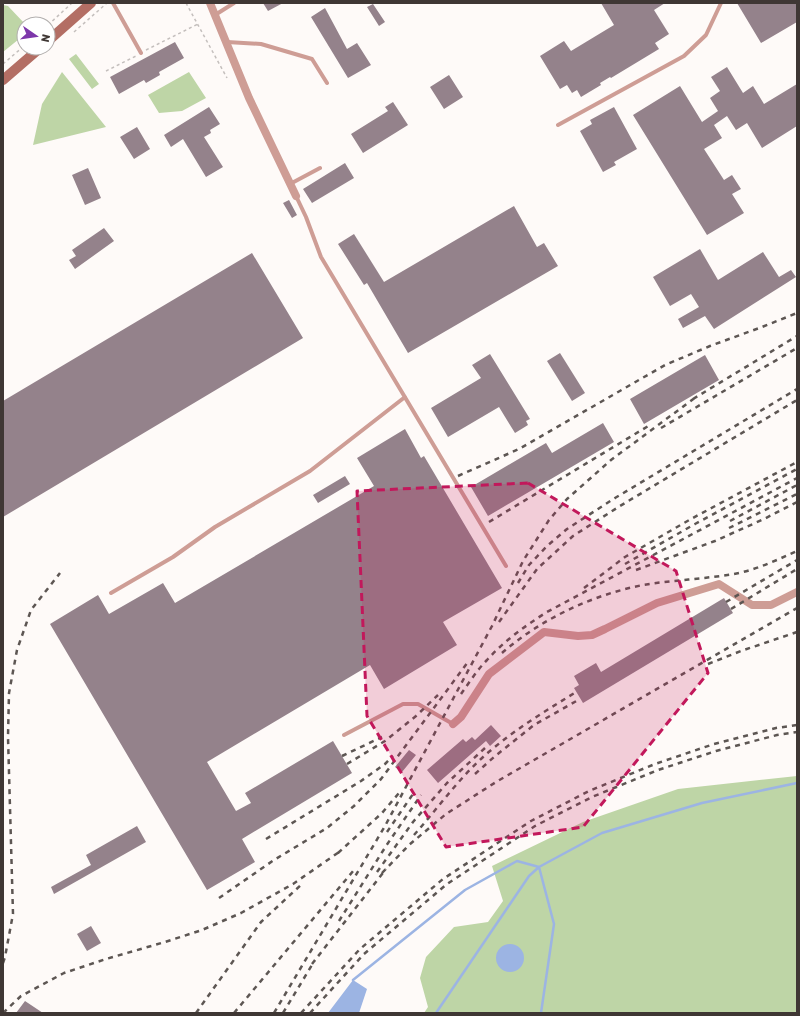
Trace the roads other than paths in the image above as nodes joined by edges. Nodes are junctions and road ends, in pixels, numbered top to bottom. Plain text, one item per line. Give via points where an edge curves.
1 (91, 3) edge
2 (113, 3) edge
3 (210, 3) edge
4 (234, 3) edge
5 (721, 3) edge
6 (215, 16) junction
7 (56, 34) edge
8 (227, 42) junction
9 (141, 53) road end
10 (31, 56) edge
11 (3, 80) edge
12 (327, 83) dead end
13 (558, 125) dead end
14 (320, 168) dead end
15 (290, 184) junction
16 (296, 196) joint
17 (405, 397) junction
18 (506, 566) dead end
19 (797, 592) edge
20 (111, 593) dead end
21 (453, 724) joint
22 (344, 735) dead end

1 - 7 main road
2 - 9 lane
3 - 6 street
4 - 6 lane
5 - 13 lane via 706,35 684,56
6 - 8 street
8 - 12 lane via 261,44 312,59
8 - 15 street via 249,98
10 - 11 main road
14 - 15 lane
15 - 16 street
16 - 17 lane via 321,257
17 - 18 lane
17 - 20 lane via 310,472 215,527 173,557
19 - 21 street via 771,605 752,605 719,584 657,603 592,634 578,636 544,632 489,674 461,717
21 - 22 lane via 418,704 403,704

